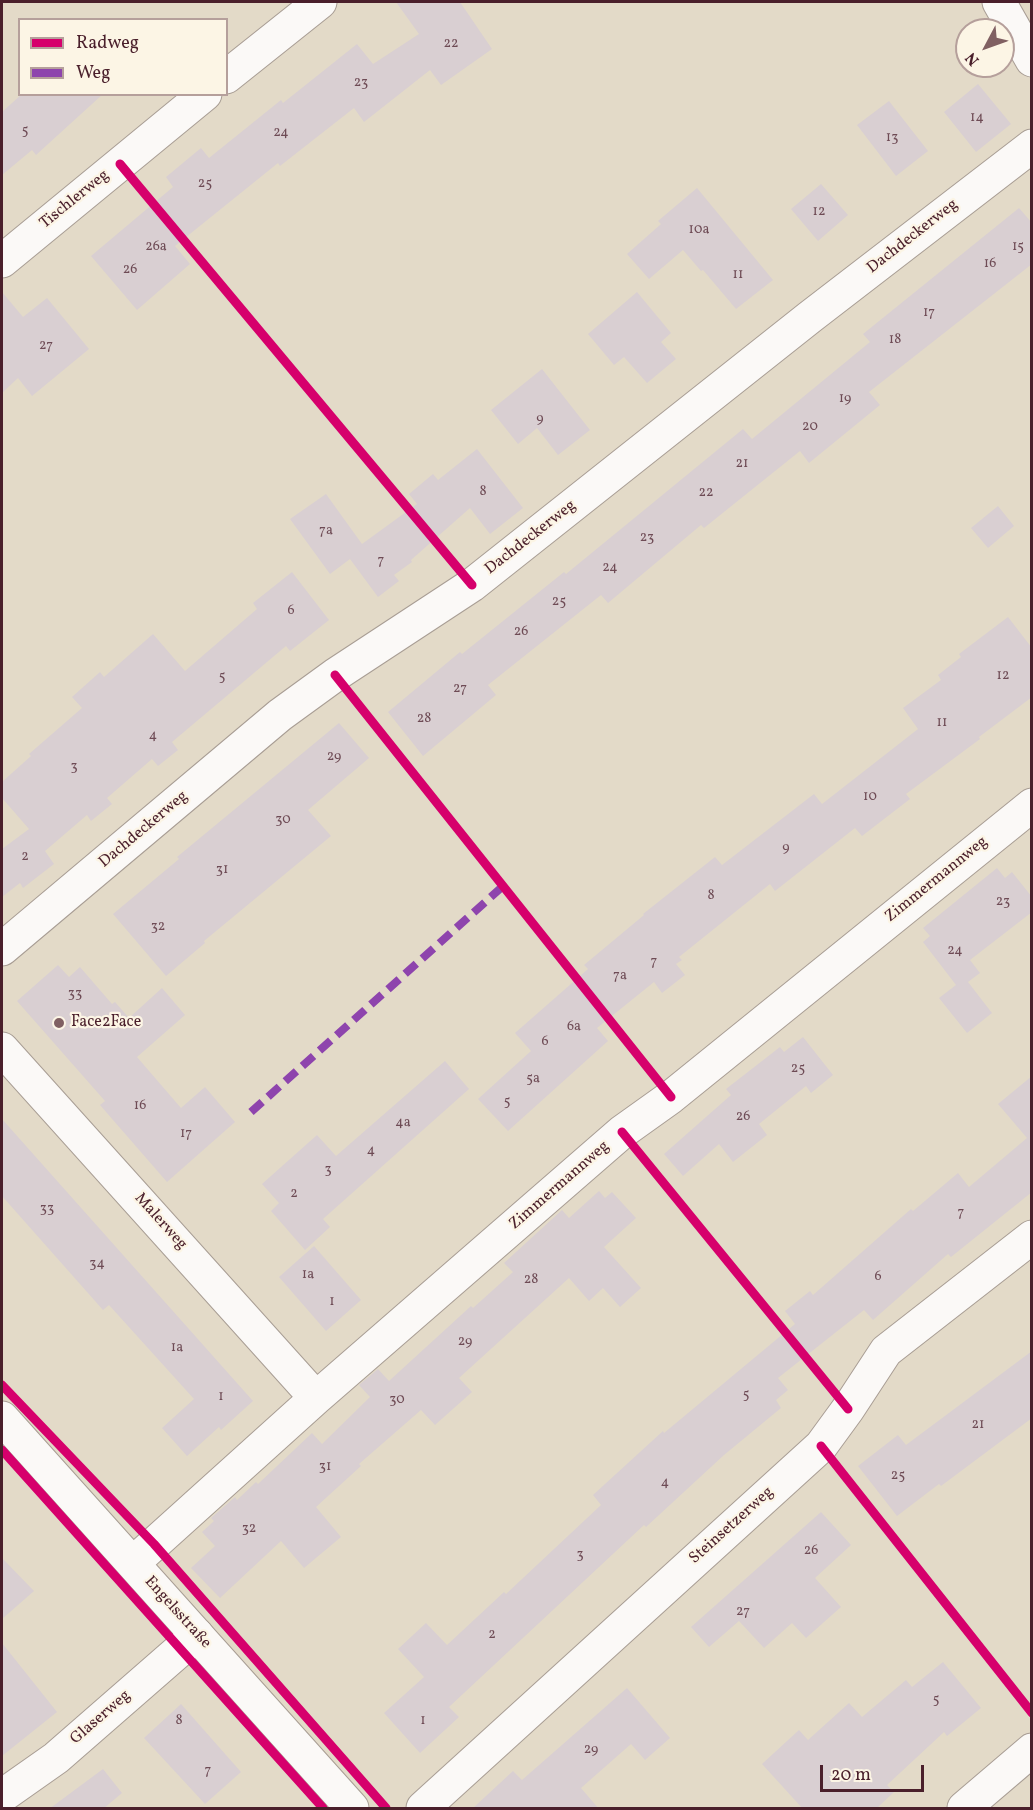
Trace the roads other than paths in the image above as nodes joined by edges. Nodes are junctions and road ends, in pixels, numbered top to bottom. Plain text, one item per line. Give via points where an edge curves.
1 (320, 2) edge
2 (999, 2) edge
3 (1032, 60) edge
4 (228, 75) edge
5 (203, 96) edge
6 (1032, 146) edge
7 (2, 261) edge
8 (1032, 805) edge
9 (2, 949) edge
10 (2, 1049) edge
11 (1032, 1237) edge
12 (316, 1398) junction
13 (2, 1418) edge
14 (133, 1563) junction
15 (197, 1635) junction
16 (1032, 1750) edge
17 (2, 1796) edge
18 (352, 1809) edge
19 (423, 1809) edge
20 (964, 1809) edge

1 - 4 street
2 - 3 street
5 - 7 street, Tischlerweg
6 - 9 street, Dachdeckerweg via 472,585 280,715
8 - 12 street, Zimmermannweg via 671,1097 622,1132
10 - 12 street, Malerweg
11 - 19 street, Steinsetzerweg via 886,1351 821,1446
12 - 14 street, Zimmermannweg
13 - 14 street, Engelsstraße
14 - 15 street, Engelsstraße
15 - 17 street, Glaserweg via 56,1758
15 - 18 street, Engelsstraße
16 - 20 street

